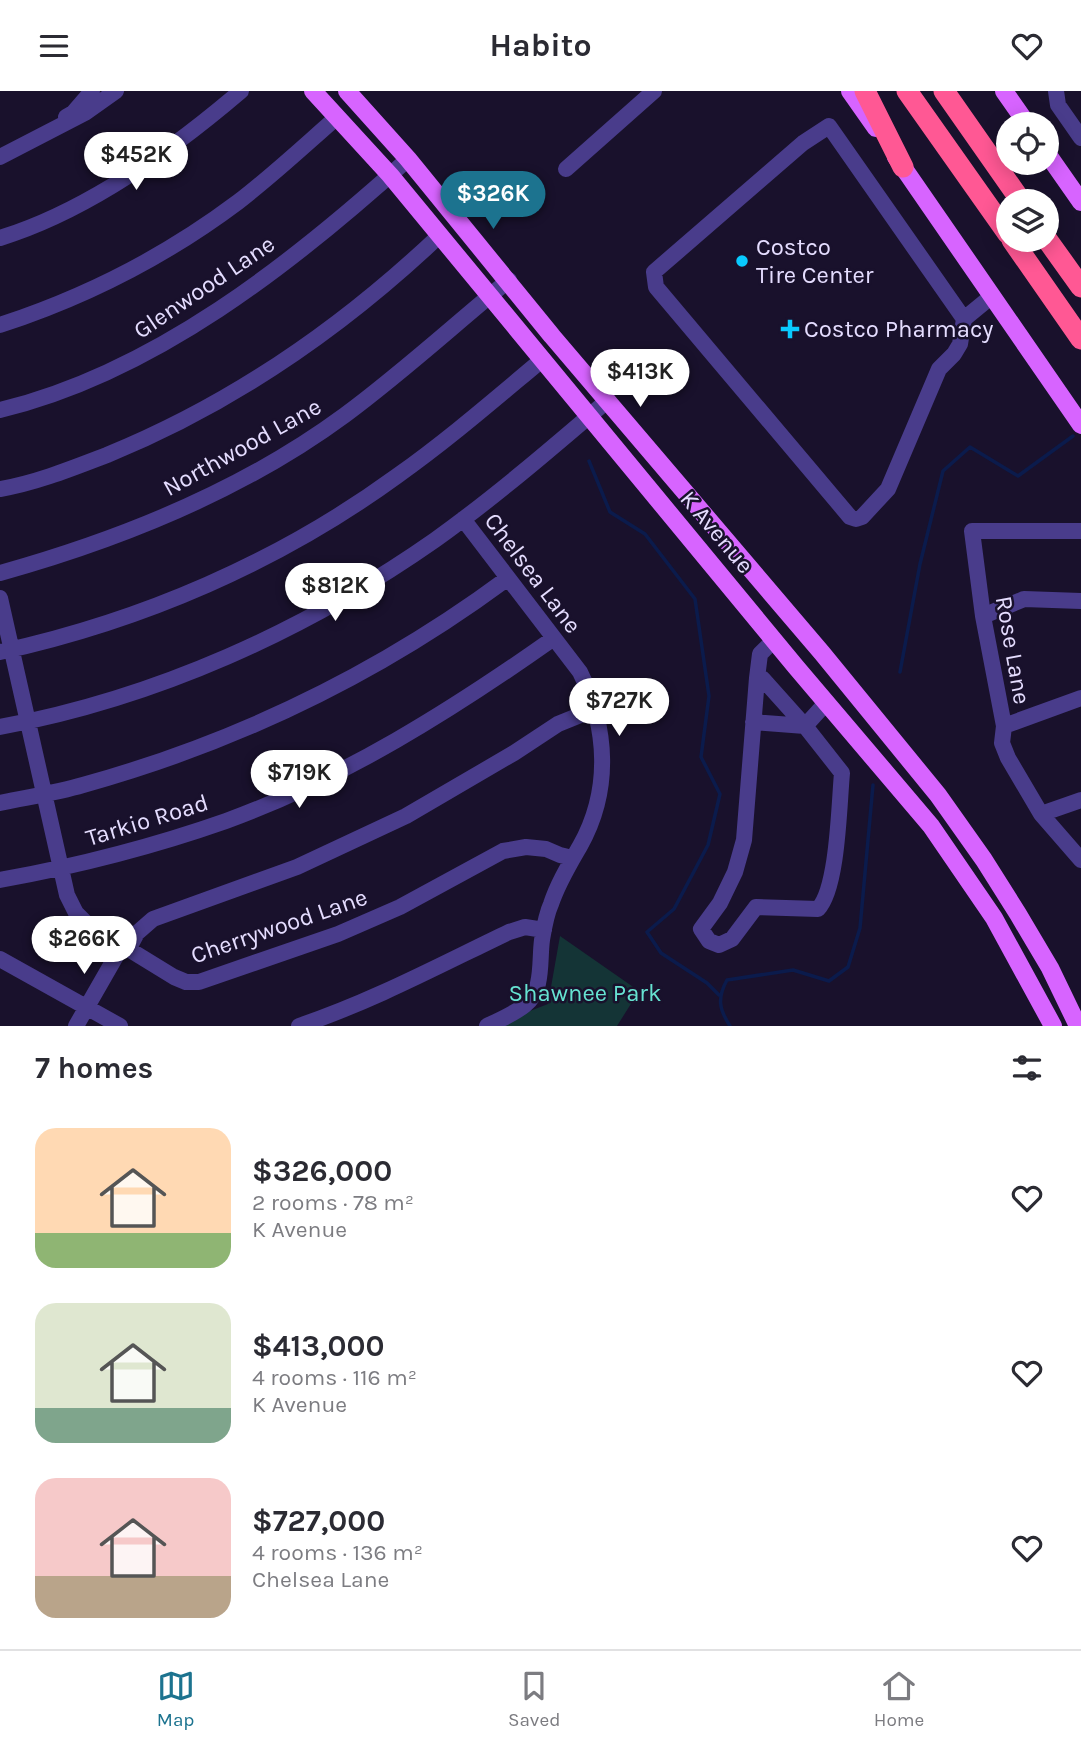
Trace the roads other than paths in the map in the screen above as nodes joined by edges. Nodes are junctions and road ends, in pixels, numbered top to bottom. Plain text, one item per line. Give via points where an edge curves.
1 (92, 91) edge
2 (116, 91) edge
3 (242, 91) edge
4 (313, 91) edge
5 (347, 91) edge
6 (654, 91) edge
7 (850, 91) edge
8 (865, 91) edge
9 (907, 91) edge
10 (944, 91) edge
11 (1056, 91) edge
12 (1009, 93) edge
13 (1020, 112) edge
14 (336, 118) junction
15 (1081, 138) edge
16 (0, 145) edge
17 (0, 157) edge
18 (408, 159) junction
19 (903, 167) junction
20 (566, 169) dead end
21 (1059, 171) edge
22 (390, 175) junction
23 (1013, 189) edge
24 (1081, 202) edge
25 (996, 217) edge
26 (440, 235) junction
27 (0, 238) edge
28 (1020, 252) edge
29 (1056, 252) edge
30 (509, 280) junction
31 (1081, 287) edge
32 (490, 295) junction
33 (992, 296) junction
34 (964, 319) junction
35 (0, 325) edge
36 (1081, 339) edge
37 (542, 359) junction
38 (608, 400) junction
39 (0, 410) edge
40 (589, 416) junction
41 (1081, 425) edge
42 (0, 489) edge
43 (463, 519) junction
44 (1081, 531) edge
45 (0, 573) edge
46 (508, 577) junction
47 (0, 598) edge
48 (1081, 600) edge
49 (983, 616) junction
50 (554, 638) junction
51 (774, 640) junction
52 (6, 650) edge
53 (757, 678) junction
54 (849, 685) junction
55 (1081, 698) edge
56 (826, 703) junction
57 (595, 709) junction
58 (28, 722) junction
59 (753, 722) junction
60 (805, 726) junction
61 (1004, 726) junction
62 (0, 727) edge
63 (44, 795) junction
64 (1081, 800) edge
65 (0, 803) edge
66 (1041, 814) junction
67 (572, 858) junction
68 (1081, 860) edge
69 (61, 869) junction
70 (0, 880) edge
71 (544, 930) junction
72 (126, 946) junction
73 (0, 959) edge
74 (88, 1006) junction
75 (76, 1026) edge
76 (120, 1026) edge
77 (299, 1026) edge
78 (487, 1026) edge
79 (1053, 1026) edge
80 (1078, 1026) edge

1 - 16 street via 73,113
2 - 17 street via 85,113
3 - 27 street via 106,189
4 - 14 main road, K Avenue
5 - 18 main road, K Avenue
6 - 20 street
7 - 19 main road
8 - 19 highway
9 - 25 highway
10 - 23 highway
11 - 15 street via 1058,105
12 - 13 main road
14 - 22 main road, K Avenue
14 - 35 street via 240,200 181,241 112,281
18 - 22 street, Glenwood Lane
18 - 30 main road, K Avenue
19 - 33 main road
21 - 24 main road
22 - 26 main road, K Avenue
22 - 39 street, Glenwood Lane via 286,260 184,331 138,358 24,405
26 - 32 main road, K Avenue
26 - 42 street via 342,320 239,390 140,442
28 - 36 highway
29 - 31 highway
30 - 32 street, Northwood Lane
30 - 38 main road, K Avenue
32 - 37 main road, K Avenue
32 - 45 street, Northwood Lane via 344,416 283,456 139,529
33 - 34 street
33 - 41 main road
34 - 34 street via 829,126 803,142 654,272 656,287 856,519 888,489 939,369 960,344
37 - 40 main road, K Avenue
37 - 52 street via 420,460 308,534 159,605 63,637
38 - 40 street
38 - 54 main road, K Avenue
40 - 43 street
40 - 51 main road, K Avenue
43 - 46 street, Chelsea Lane
43 - 58 street via 361,588 264,640 160,684
44 - 49 street, Rose Lane via 972,531
46 - 50 street, Chelsea Lane
46 - 63 street via 452,619 339,686 174,757
47 - 52 street, Cherrywood Lane
48 - 49 street via 1024,599
49 - 61 street, Rose Lane
50 - 57 street, Chelsea Lane via 580,672
50 - 69 street, Tarkio Road via 424,724 306,787 228,820
51 - 53 street via 760,654
51 - 56 main road, K Avenue
52 - 58 street, Cherrywood Lane
53 - 59 street
53 - 60 street via 763,679
54 - 56 main road
54 - 80 main road, K Avenue via 984,860 1050,968
55 - 61 street
56 - 60 street
56 - 79 main road, K Avenue via 931,825 961,867
57 - 67 street, Chelsea Lane via 602,785 598,806
57 - 72 street via 558,724 406,816 297,867 153,919
58 - 62 street
58 - 63 street, Cherrywood Lane
59 - 60 street
59 - 60 street via 744,840 725,893 701,929 709,941 719,945 732,939 756,907 818,909 825,902 831,884 842,773
61 - 66 street, Rose Lane via 1002,743 1008,758
63 - 65 street
63 - 69 street, Cherrywood Lane
64 - 66 street
66 - 68 street, Rose Lane
67 - 71 street, Chelsea Lane via 559,881
67 - 72 street, Cherrywood Lane via 546,849 503,851 400,907 338,934 199,982 174,977
69 - 70 street, Tarkio Road
69 - 72 street, Cherrywood Lane via 76,913
71 - 77 street via 525,927 509,932 412,981
71 - 78 street, Chelsea Lane via 535,992 525,1005
72 - 74 street
73 - 74 street
74 - 75 street
74 - 76 street

